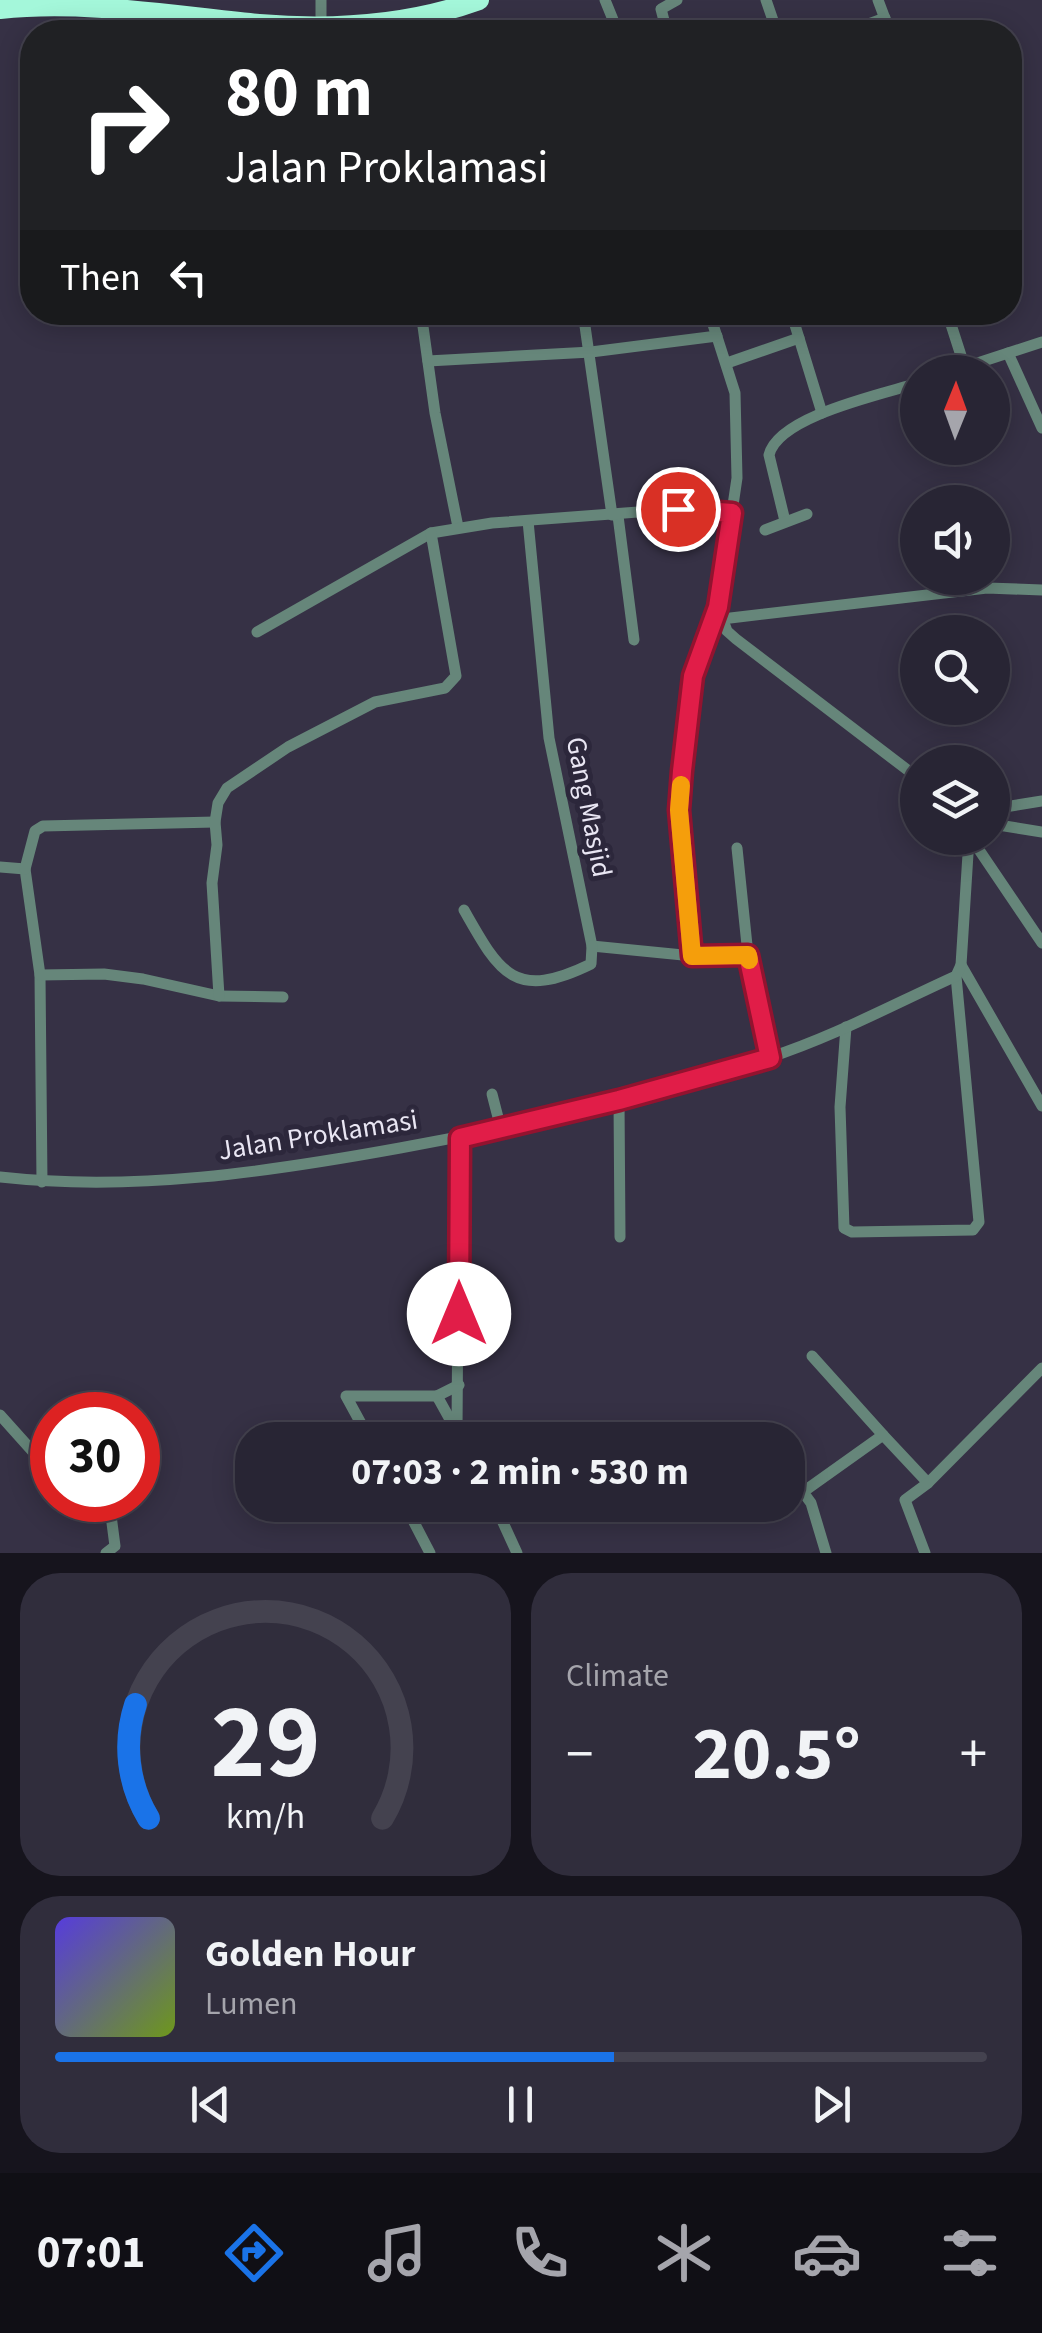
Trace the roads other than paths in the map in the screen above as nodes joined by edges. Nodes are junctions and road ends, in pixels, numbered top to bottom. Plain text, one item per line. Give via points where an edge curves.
1 (478, 0) edge
2 (677, 0) edge
3 (878, 0) edge
4 (0, 9) edge
5 (885, 18) joint
6 (224, 20) edge
7 (412, 20) edge
8 (664, 20) edge
9 (879, 20) edge
10 (423, 325) edge
11 (586, 325) edge
12 (713, 325) edge
13 (795, 325) edge
14 (951, 325) edge
15 (717, 336) junction
16 (799, 338) junction
17 (1042, 342) edge
18 (591, 352) junction
19 (1008, 353) junction
20 (961, 355) edge
21 (1002, 355) edge
22 (428, 361) junction
23 (727, 363) junction
24 (900, 388) edge
25 (822, 412) junction
26 (1042, 428) edge
27 (732, 513) junction
28 (807, 514) dead end
29 (615, 516) junction
30 (528, 521) junction
31 (785, 522) junction
32 (458, 527) junction
33 (765, 530) dead end
34 (431, 533) junction
35 (1042, 590) edge
36 (720, 613) junction
37 (257, 632) dead end
38 (634, 640) dead end
39 (900, 764) edge
40 (1042, 801) edge
41 (1010, 806) edge
42 (215, 822) junction
43 (1010, 827) edge
44 (1042, 832) edge
45 (736, 848) dead end
46 (968, 855) edge
47 (982, 855) edge
48 (0, 867) edge
49 (25, 869) junction
50 (464, 910) dead end
51 (1042, 943) edge
52 (592, 946) junction
53 (748, 955) junction
54 (692, 956) junction
55 (958, 971) junction
56 (40, 975) junction
57 (218, 996) junction
58 (282, 998) dead end
59 (846, 1027) junction
60 (770, 1058) junction
61 (492, 1094) dead end
62 (619, 1100) junction
63 (1042, 1106) edge
64 (501, 1128) junction
65 (460, 1138) junction
66 (0, 1177) edge
67 (42, 1182) junction
68 (620, 1237) dead end
69 (812, 1356) dead end
70 (1042, 1368) edge
71 (459, 1386) junction
72 (437, 1396) junction
73 (0, 1415) edge
74 (360, 1422) edge
75 (451, 1422) edge
76 (459, 1422) edge
77 (882, 1436) junction
78 (30, 1448) edge
79 (928, 1483) junction
80 (805, 1491) edge
81 (805, 1494) edge
82 (112, 1522) edge
83 (413, 1522) edge
84 (503, 1522) edge
85 (106, 1553) edge
86 (430, 1553) edge
87 (517, 1553) edge
88 (826, 1553) edge
89 (925, 1553) edge

1 - 7 highway
2 - 8 street via 661,9
3 - 5 street
4 - 6 highway via 80,5
5 - 9 street
10 - 22 street
11 - 18 street
12 - 15 street
13 - 16 street
14 - 20 street
15 - 18 street
15 - 23 street
16 - 23 street
16 - 25 street
17 - 19 street
18 - 22 street
18 - 29 street
19 - 21 street
19 - 26 street
22 - 32 street
23 - 27 street via 735,393
24 - 25 street
25 - 31 street via 771,445
27 - 29 street via 678,509
27 - 36 street
28 - 31 street
29 - 30 street
29 - 38 street
30 - 32 street
30 - 52 street, Gang Masjid via 550,738
31 - 33 street
32 - 34 street
34 - 37 street
34 - 42 street via 455,662 452,683 375,702 288,747 227,788
35 - 36 street via 987,588
36 - 39 street via 736,639
36 - 54 street via 693,676 682,771 679,810
40 - 41 street
42 - 49 street via 43,826 35,830
42 - 57 street
43 - 44 street
45 - 53 street
46 - 55 street
47 - 51 street
48 - 49 street
49 - 56 street
50 - 52 street via 491,956 526,982 591,964
52 - 54 street
53 - 54 street
53 - 60 street
55 - 59 street, Jalan Proklamasi
55 - 59 street via 979,1222 973,1230 844,1228 840,1107
55 - 63 street
56 - 57 street via 104,974
56 - 67 street
57 - 58 street
59 - 60 street, Jalan Proklamasi
60 - 62 street, Jalan Proklamasi
61 - 64 street
62 - 64 street, Jalan Proklamasi
62 - 68 street
64 - 65 street, Jalan Proklamasi
65 - 67 street, Jalan Proklamasi via 275,1171
65 - 71 street
66 - 67 street, Jalan Proklamasi
69 - 77 street
70 - 79 street
71 - 72 street
71 - 76 street
72 - 74 street via 346,1396
72 - 75 street
73 - 78 street
77 - 79 street
77 - 80 street
79 - 89 street via 904,1505
81 - 88 street
82 - 85 street via 115,1546
83 - 86 street
84 - 87 street

